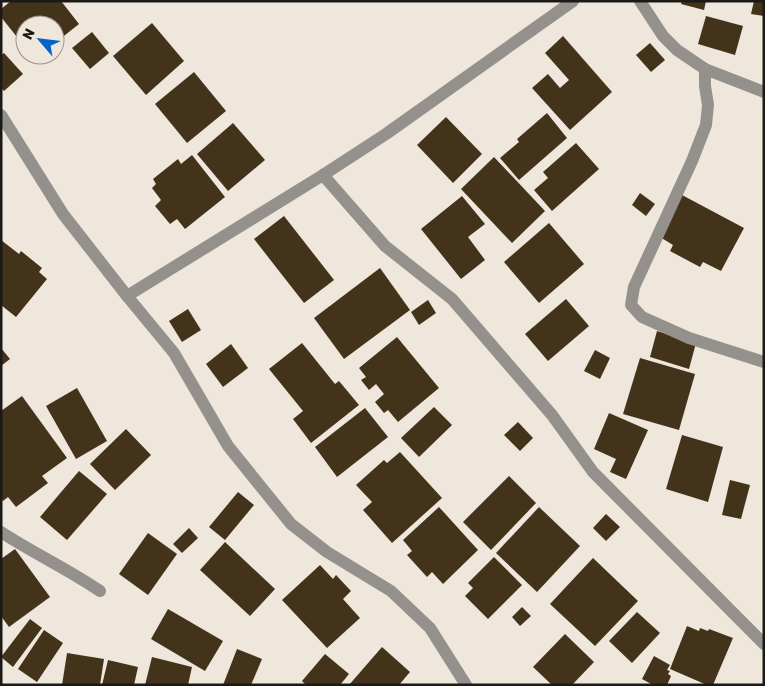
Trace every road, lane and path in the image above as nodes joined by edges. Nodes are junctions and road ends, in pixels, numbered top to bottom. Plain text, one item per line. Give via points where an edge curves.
1 (573, 1) edge
2 (640, 1) edge
3 (705, 69) junction
4 (764, 92) edge
5 (1, 115) edge
6 (323, 175) junction
7 (126, 296) junction
8 (764, 362) edge
9 (1, 532) edge
10 (100, 591) dead end
11 (764, 644) edge
12 (466, 685) edge

1 - 6 street
2 - 3 street via 663,36
3 - 4 street
3 - 8 street via 706,124 634,287 631,305 642,317 689,338
5 - 7 street via 63,214
6 - 7 street
6 - 11 street via 385,246 452,299 552,415 593,472
7 - 12 street via 174,353 228,446 291,524 327,552 391,591 430,628
9 - 10 street

